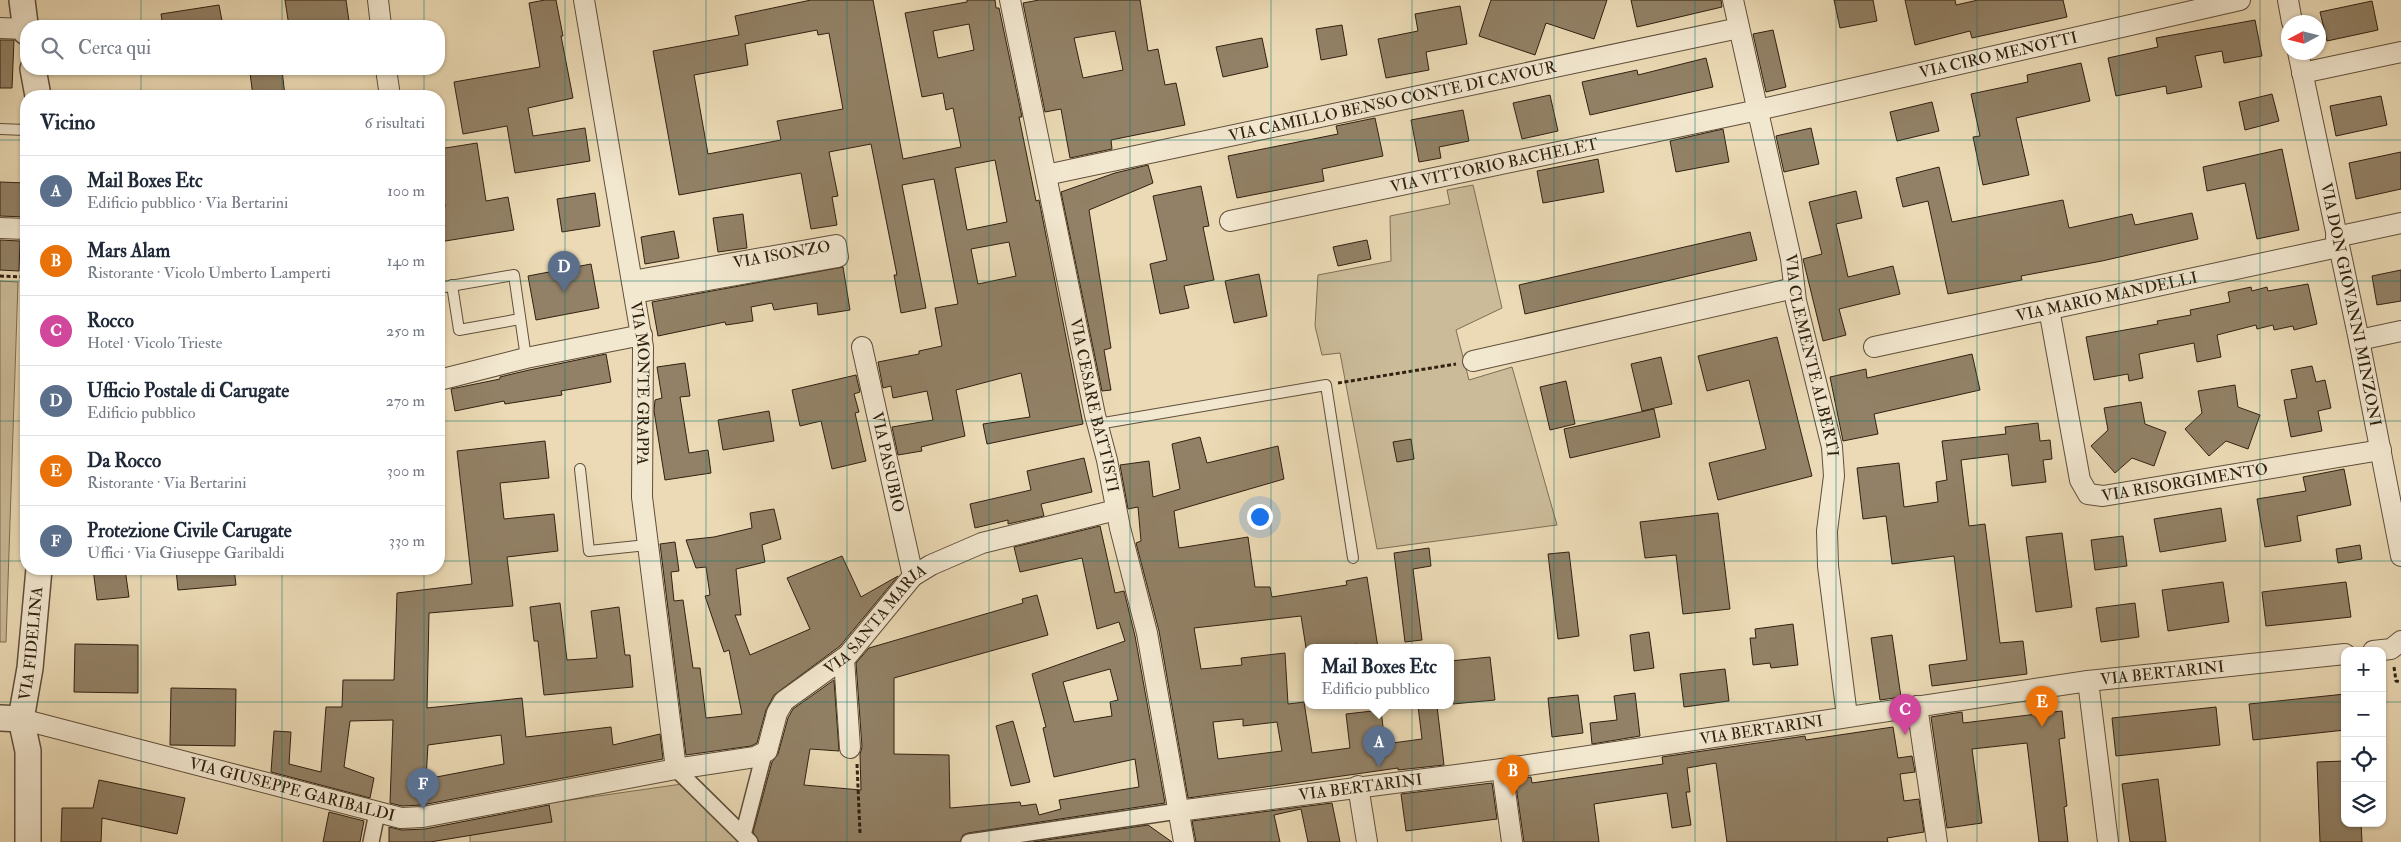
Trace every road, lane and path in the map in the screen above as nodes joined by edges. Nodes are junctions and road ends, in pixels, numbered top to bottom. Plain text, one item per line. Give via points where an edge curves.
1 (22, 0) edge
2 (378, 0) edge
3 (584, 0) edge
4 (1010, 0) edge
5 (1733, 0) edge
6 (2240, 0) edge
7 (2288, 0) edge
8 (2291, 15) edge
9 (25, 20) edge
10 (380, 20) edge
11 (0, 28) edge
12 (1739, 28) junction
13 (20, 30) edge
14 (2401, 52) edge
15 (2300, 60) edge
16 (2302, 73) junction
17 (34, 75) edge
18 (387, 75) edge
19 (37, 90) edge
20 (389, 90) edge
21 (1758, 110) junction
22 (0, 129) edge
23 (20, 130) edge
24 (1046, 176) junction
25 (1230, 220) dead end
26 (2401, 223) edge
27 (0, 228) edge
28 (20, 229) edge
29 (2337, 242) junction
30 (0, 276) edge
31 (20, 277) edge
32 (452, 286) junction
33 (445, 287) edge
34 (633, 287) junction
35 (1794, 288) junction
36 (2049, 309) junction
37 (520, 319) junction
38 (2401, 331) edge
39 (642, 335) junction
40 (2359, 340) junction
41 (862, 347) dead end
42 (1874, 347) dead end
43 (526, 358) junction
44 (1473, 361) joint
45 (445, 378) edge
46 (1326, 385) junction
47 (1098, 424) junction
48 (2381, 450) junction
49 (580, 469) dead end
50 (1116, 510) junction
51 (647, 545) junction
52 (2401, 556) edge
53 (1353, 558) dead end
54 (38, 575) edge
55 (914, 576) junction
56 (2341, 654) edge
57 (844, 659) junction
58 (2088, 681) junction
59 (1917, 706) junction
60 (1847, 716) junction
61 (11, 719) edge
62 (850, 748) joint
63 (764, 754) junction
64 (676, 769) junction
65 (1502, 769) junction
66 (1358, 786) junction
67 (1178, 811) junction
68 (377, 813) junction
69 (860, 833) dead end
70 (746, 839) edge
71 (28, 842) edge
72 (371, 842) edge
73 (969, 842) edge
74 (1184, 842) edge
75 (1367, 842) edge
76 (1512, 842) edge
77 (1937, 842) edge
78 (2108, 842) edge

1 - 9 street
2 - 10 street
3 - 34 street, VIA MONTE GRAPPA
4 - 24 street, VIA CESARE BATTISTI
5 - 12 street, VIA CLEMENTE ALBERTI
6 - 21 street, VIA CIRO MENOTTI
7 - 8 street
11 - 13 street
12 - 21 street, VIA CLEMENTE ALBERTI
12 - 24 street, VIA CAMILLO BENSO CONTE DI CAVOUR
14 - 16 street
15 - 16 street, VIA DON GIOVANNI MINZONI
16 - 29 street, VIA DON GIOVANNI MINZONI
17 - 19 street
18 - 20 street
21 - 25 street, VIA VITTORIO BACHELET
21 - 35 street, VIA CLEMENTE ALBERTI via 1791,259
22 - 23 lane
24 - 47 street, VIA CESARE BATTISTI
26 - 29 street, VIA MARIO MANDELLI
27 - 28 street
29 - 36 street, VIA MARIO MANDELLI
29 - 40 street, VIA DON GIOVANNI MINZONI
30 - 31 path
32 - 33 lane
32 - 37 lane via 459,330
32 - 37 lane via 514,275
34 - 34 street, VIA ISONZO via 838,257 836,245
34 - 39 street, VIA MONTE GRAPPA
35 - 44 street
35 - 60 street, VIA CLEMENTE ALBERTI via 1832,447 1834,476 1827,532 1829,580
36 - 42 street, VIA MARIO MANDELLI
36 - 48 street, VIA RISORGIMENTO via 2080,480 2088,494 2102,496
37 - 43 lane
38 - 40 street
39 - 43 street
39 - 51 street, VIA MONTE GRAPPA via 641,489
40 - 48 street, VIA DON GIOVANNI MINZONI
41 - 55 street, VIA PASUBIO
43 - 45 street
44 - 46 path
46 - 47 lane
46 - 53 lane
47 - 50 street, VIA CESARE BATTISTI
48 - 52 street, VIA DON GIOVANNI MINZONI
49 - 51 lane via 588,551
50 - 55 street, VIA SANTA MARIA via 982,543
50 - 67 street, VIA CESARE BATTISTI via 1147,633
51 - 64 street, VIA MONTE GRAPPA
54 - 61 street, VIA FIDELINA via 30,668
55 - 57 street, VIA SANTA MARIA
56 - 58 street, VIA BERTARINI
57 - 62 street
57 - 63 street, VIA SANTA MARIA via 784,701
58 - 59 street, VIA BERTARINI
58 - 78 street
59 - 60 street, VIA BERTARINI
59 - 77 street
60 - 65 street, VIA BERTARINI
61 - 68 street, VIA GIUSEPPE GARIBALDI
61 - 71 street, VIA FIDELINA via 28,751
62 - 69 path via 857,749
63 - 64 street
63 - 70 street
64 - 68 street, VIA GIUSEPPE GARIBALDI via 423,817 401,818
64 - 70 street
65 - 66 street, VIA BERTARINI
65 - 76 street
66 - 67 street, VIA BERTARINI
66 - 75 street
67 - 73 street
67 - 74 street, VIA CESARE BATTISTI
68 - 72 street

